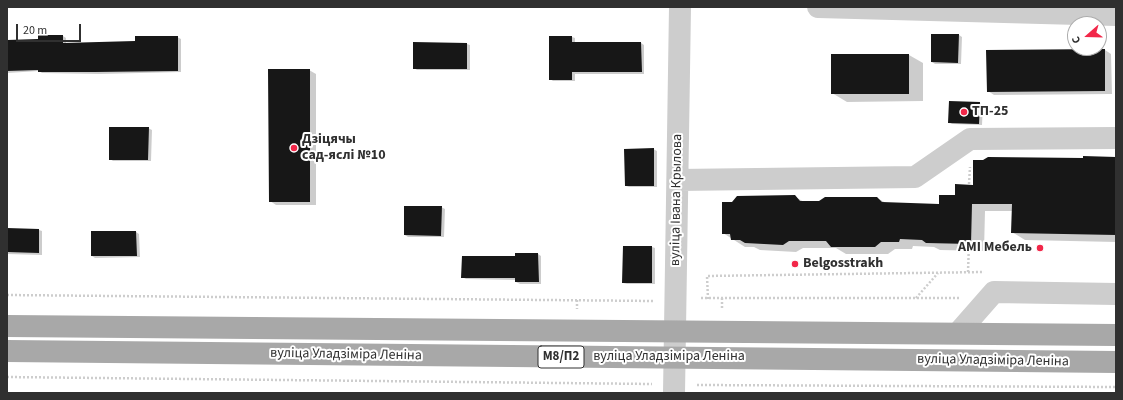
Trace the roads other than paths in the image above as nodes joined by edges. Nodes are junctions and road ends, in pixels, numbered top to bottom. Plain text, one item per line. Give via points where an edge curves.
1 (680, 7) edge
2 (818, 7) edge
3 (1116, 15) edge
4 (1116, 138) edge
5 (678, 180) junction
6 (1116, 294) edge
7 (7, 326) edge
8 (675, 332) junction
9 (958, 333) junction
10 (1116, 335) edge
11 (7, 351) edge
12 (674, 357) junction
13 (1116, 362) edge
14 (674, 393) edge

1 - 5 street, вуліца Івана Крылова
2 - 3 street
4 - 5 street via 970,139 915,177
5 - 8 street, вуліца Івана Крылова
6 - 9 street via 994,292
7 - 8 main road, вуліца Уладзіміра Леніна / М8/П2
8 - 9 main road, вуліца Уладзіміра Леніна / М8/П2
8 - 12 street, вуліца Івана Крылова
9 - 10 main road, вуліца Уладзіміра Леніна / М8/П2
11 - 12 main road, вуліца Уладзіміра Леніна / М8/П2
12 - 13 main road, вуліца Уладзіміра Леніна / М8/П2
12 - 14 street, вуліца Івана Крылова

